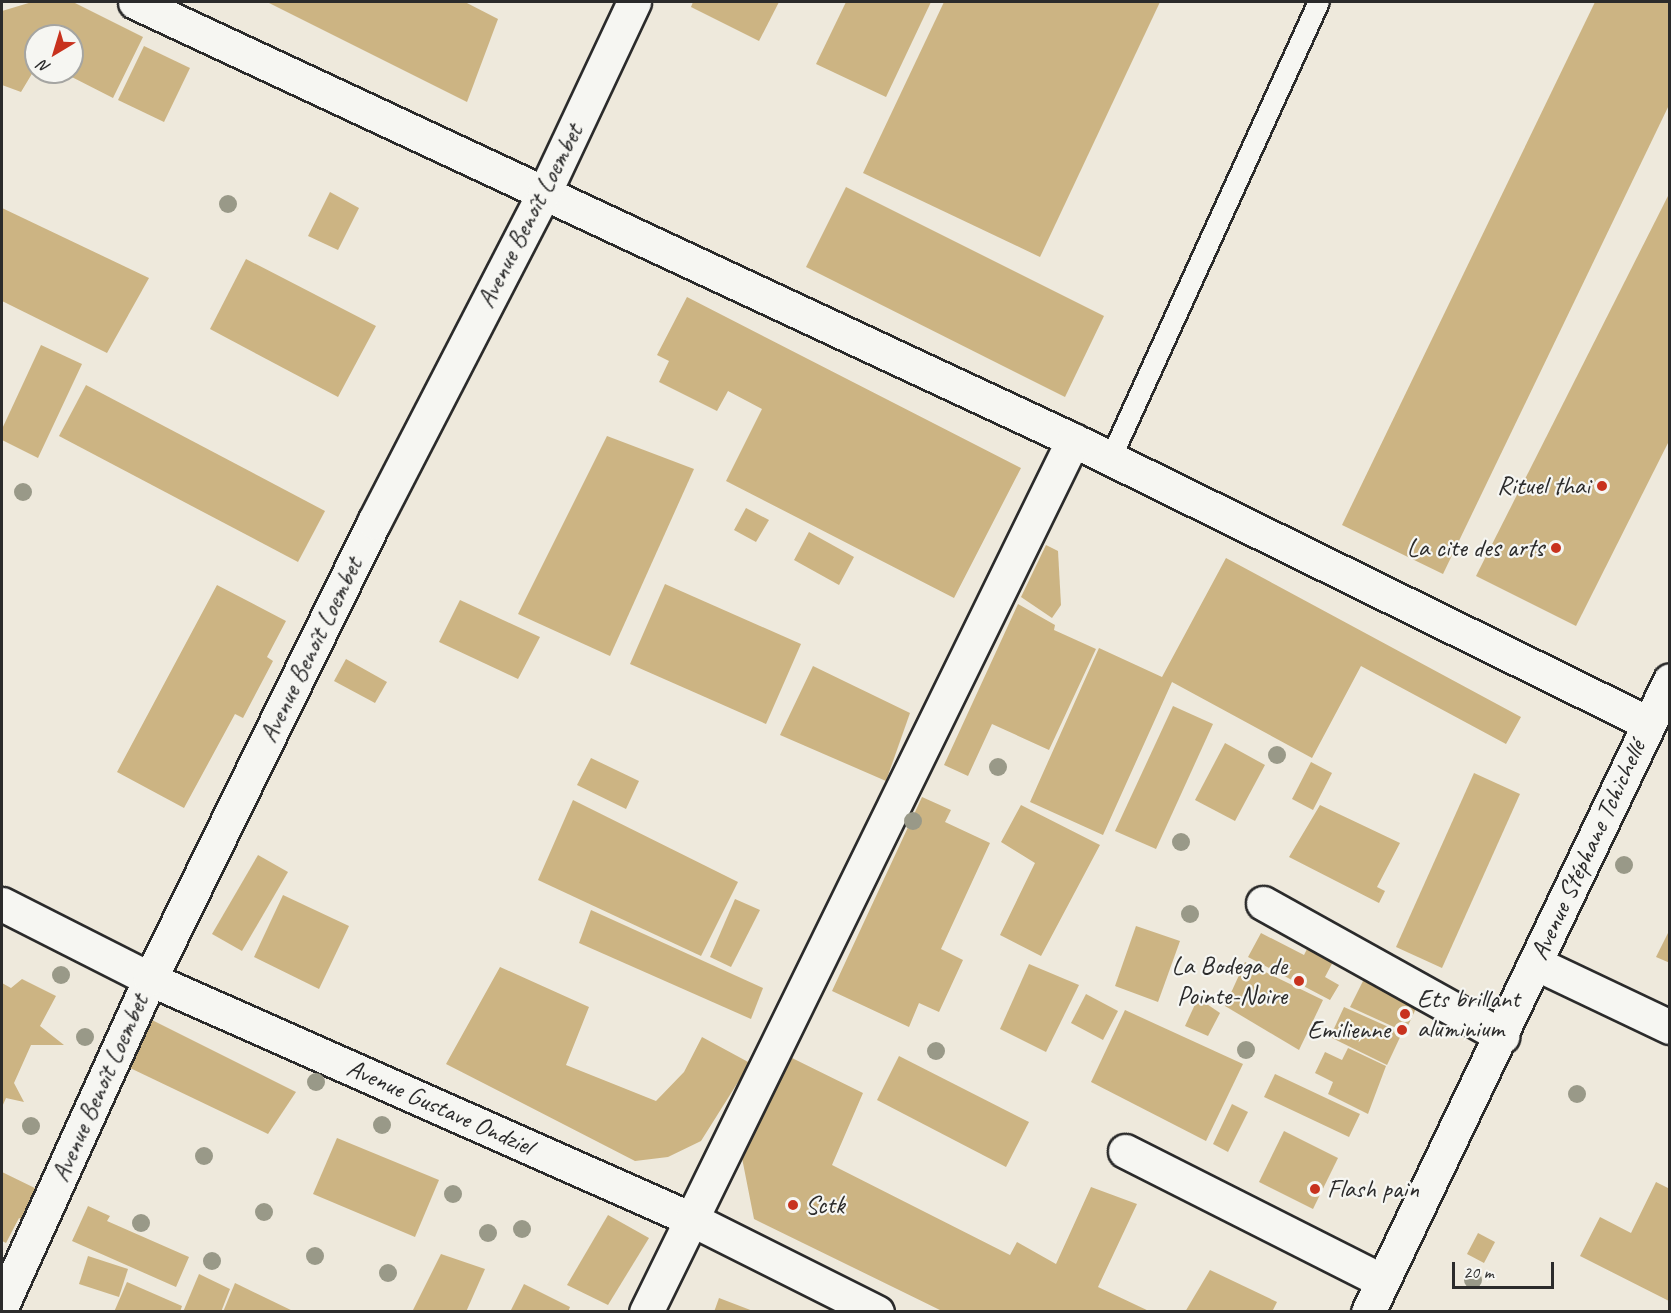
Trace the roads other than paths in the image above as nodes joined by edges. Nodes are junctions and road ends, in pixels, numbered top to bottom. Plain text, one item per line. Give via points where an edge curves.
1 (135, 2) edge
2 (634, 2) edge
3 (1319, 2) edge
4 (545, 191) junction
5 (1073, 440) junction
6 (1111, 459) junction
7 (1670, 680) edge
8 (1648, 723) junction
9 (1263, 903) dead end
10 (2, 904) edge
11 (1535, 963) junction
12 (150, 979) junction
13 (1670, 1027) edge
14 (1502, 1036) junction
15 (1125, 1151) dead end
16 (692, 1219) junction
17 (1382, 1281) junction
18 (2, 1305) edge
19 (646, 1311) edge
20 (877, 1311) edge
21 (1368, 1311) edge

1 - 4 main road
2 - 4 main road, Avenue Benoît Loembet
3 - 6 lane
4 - 5 main road
4 - 12 main road, Avenue Benoît Loembet via 374,522
5 - 6 main road
5 - 16 main road
6 - 8 main road
7 - 8 main road, Avenue Stéphane Tchichellé
8 - 11 main road, Avenue Stéphane Tchichellé
9 - 14 main road
10 - 12 main road, Avenue Gustave Ondziel
11 - 13 main road
11 - 14 main road, Avenue Stéphane Tchichellé
12 - 16 main road, Avenue Gustave Ondziel
12 - 18 main road, Avenue Benoît Loembet
14 - 17 main road, Avenue Stéphane Tchichellé
15 - 17 main road
16 - 19 main road
16 - 20 main road, Avenue Gustave Ondziel
17 - 21 main road, Avenue Stéphane Tchichellé

